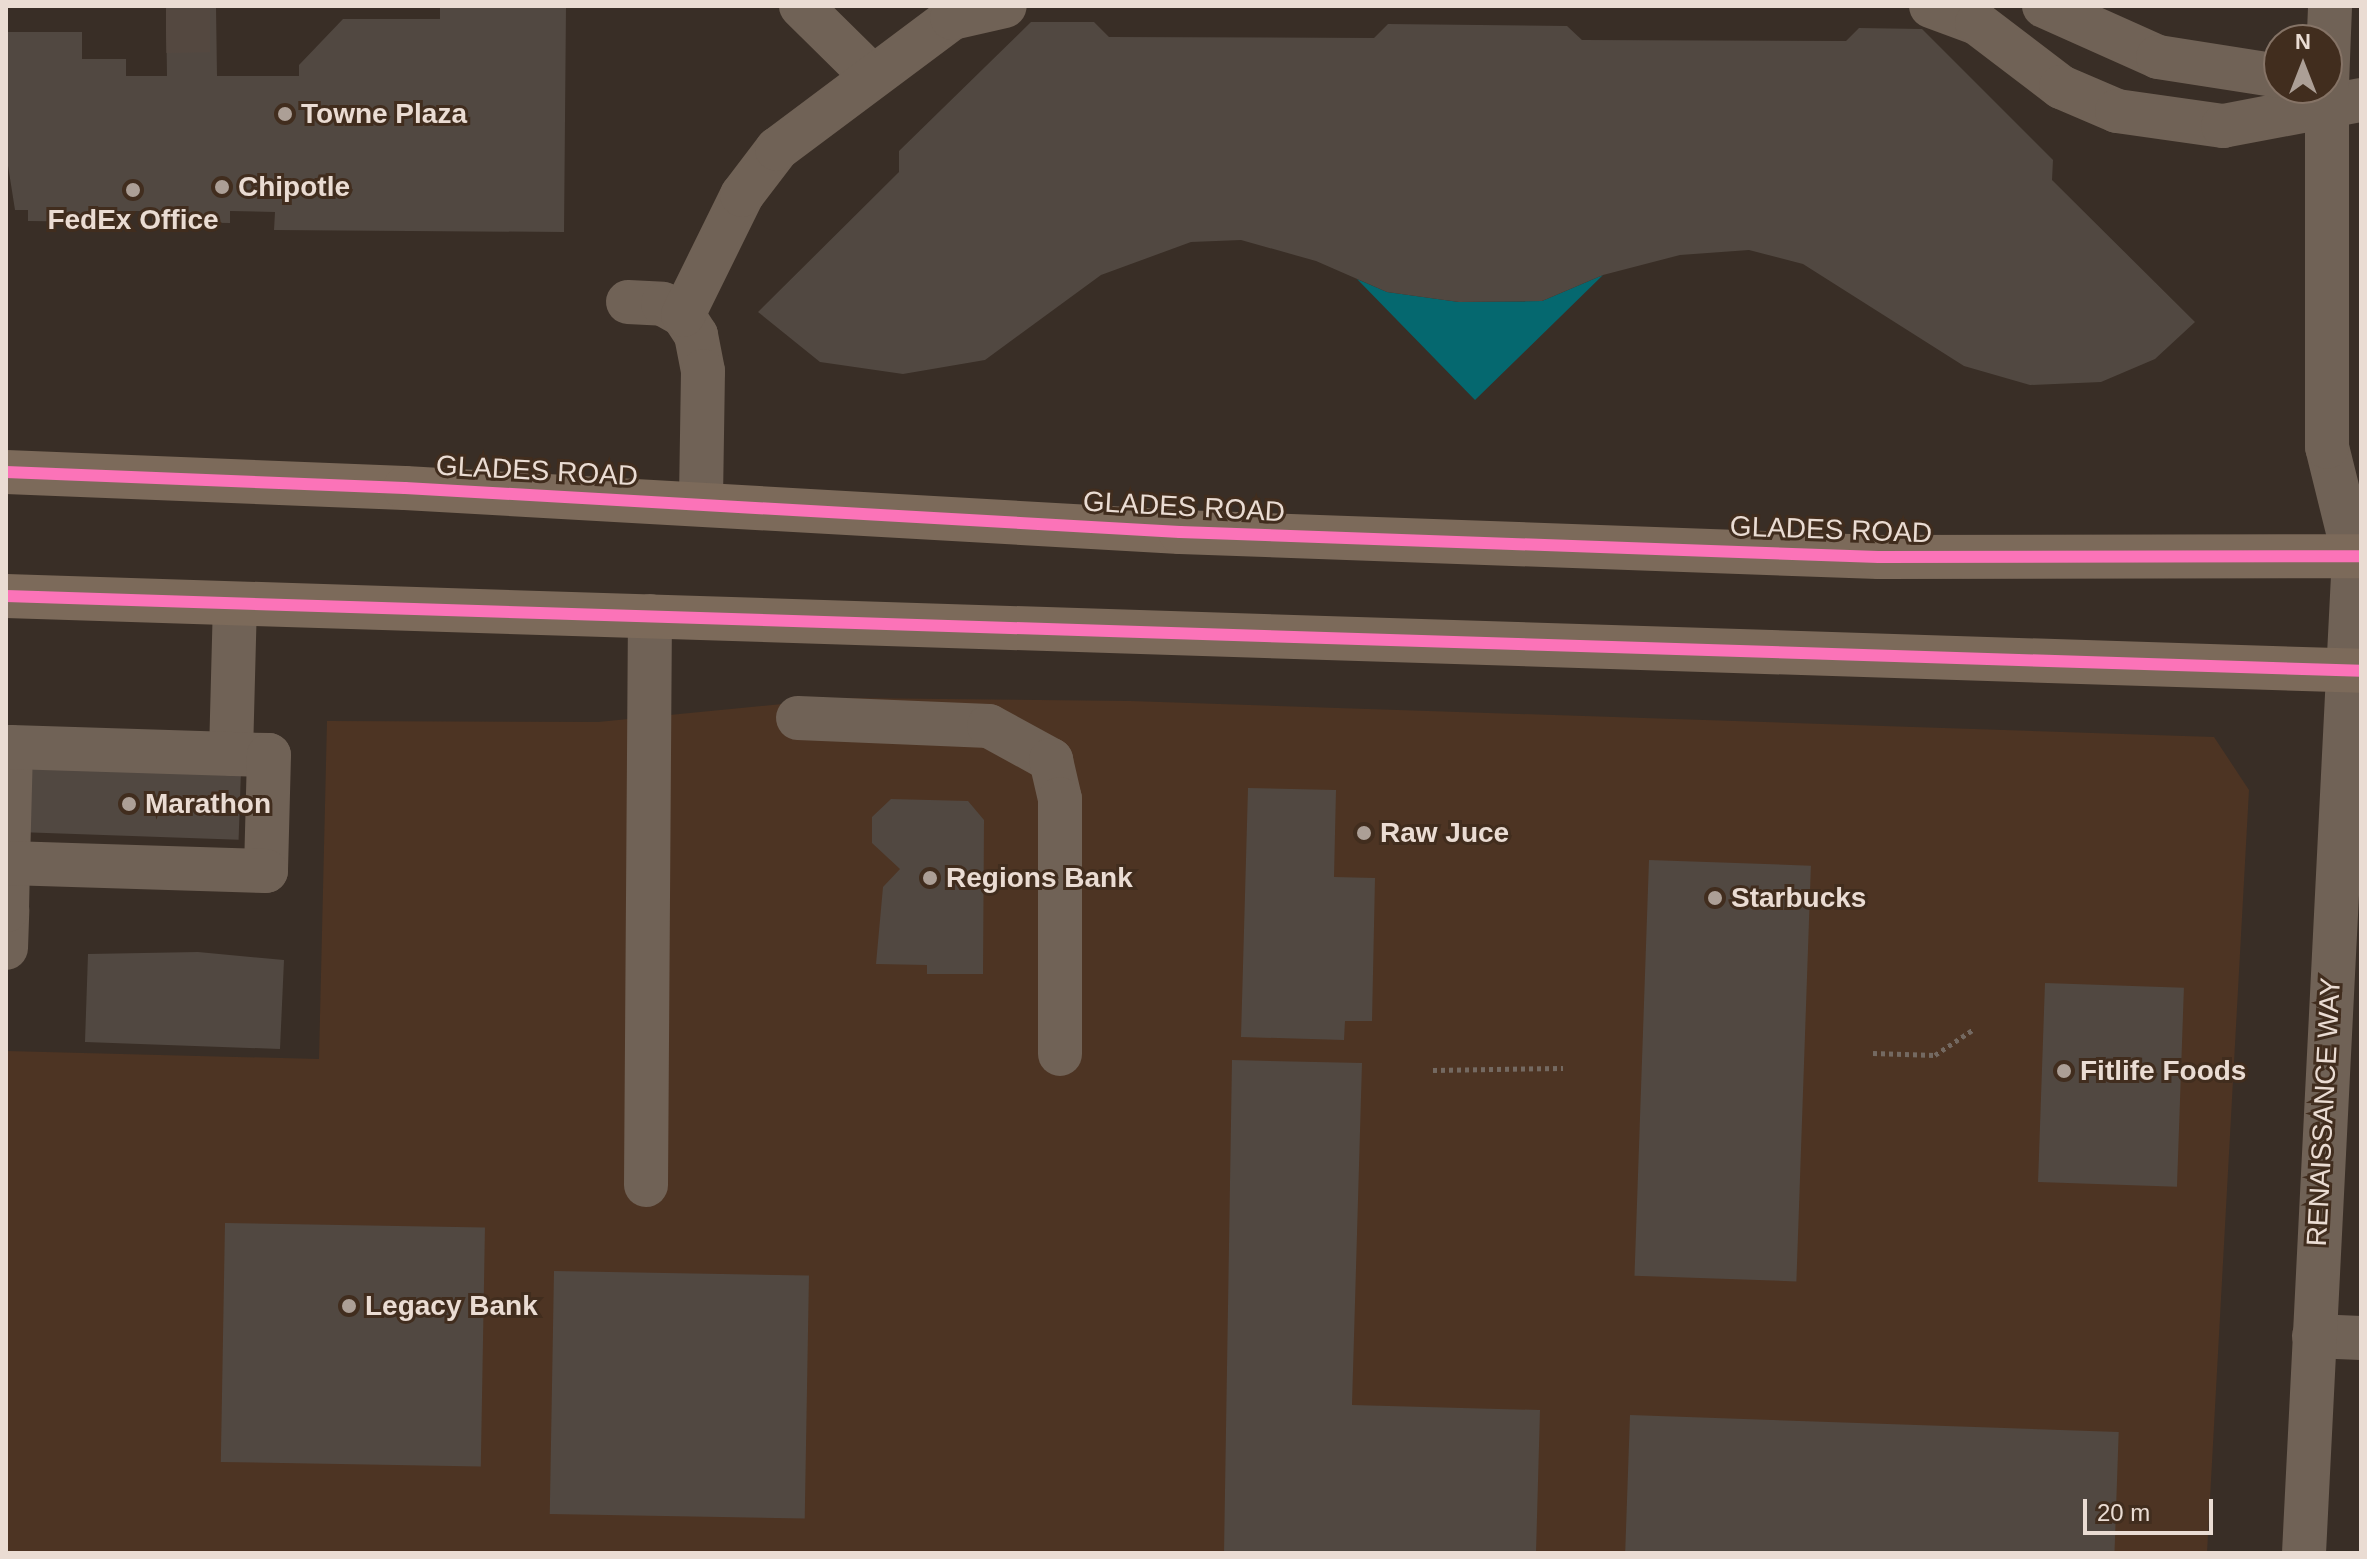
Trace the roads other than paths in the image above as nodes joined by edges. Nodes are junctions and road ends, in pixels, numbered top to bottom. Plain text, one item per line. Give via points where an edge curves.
1 (801, 6) edge
2 (1005, 6) edge
3 (1931, 6) edge
4 (2044, 6) edge
5 (2263, 73) edge
6 (872, 76) junction
7 (2300, 104) edge
8 (2335, 104) edge
9 (628, 302) dead end
10 (683, 315) junction
11 (6, 472) edge
12 (701, 504) junction
13 (2359, 551) edge
14 (6, 596) edge
15 (235, 604) junction
16 (650, 616) junction
17 (2354, 670) edge
18 (798, 718) dead end
19 (231, 754) junction
20 (8, 863) junction
21 (6, 910) edge
22 (6, 948) edge
23 (1060, 1054) dead end
24 (646, 1185) dead end
25 (2314, 1336) junction
26 (2361, 1338) edge
27 (2304, 1553) edge

1 - 6 street
2 - 6 street via 952,18
3 - 7 street via 1977,23 2061,87 2117,111 2223,126
4 - 5 street via 2158,57
6 - 10 street via 799,129 759,169
8 - 13 street, RENAISSANCE WAY via 2327,447
9 - 10 street via 663,304
10 - 12 street via 696,335 703,371
11 - 12 main road, GLADES ROAD
12 - 13 main road, GLADES ROAD via 1180,532 1879,557
13 - 17 street, RENAISSANCE WAY
14 - 15 main road
15 - 16 main road
15 - 19 street
16 - 17 main road
16 - 24 street
17 - 25 street, RENAISSANCE WAY
18 - 23 street via 989,726 1051,760 1060,799
19 - 20 street via 11,747
19 - 20 street via 269,755 266,871
20 - 21 street
21 - 22 street
25 - 26 street
25 - 27 street, RENAISSANCE WAY

